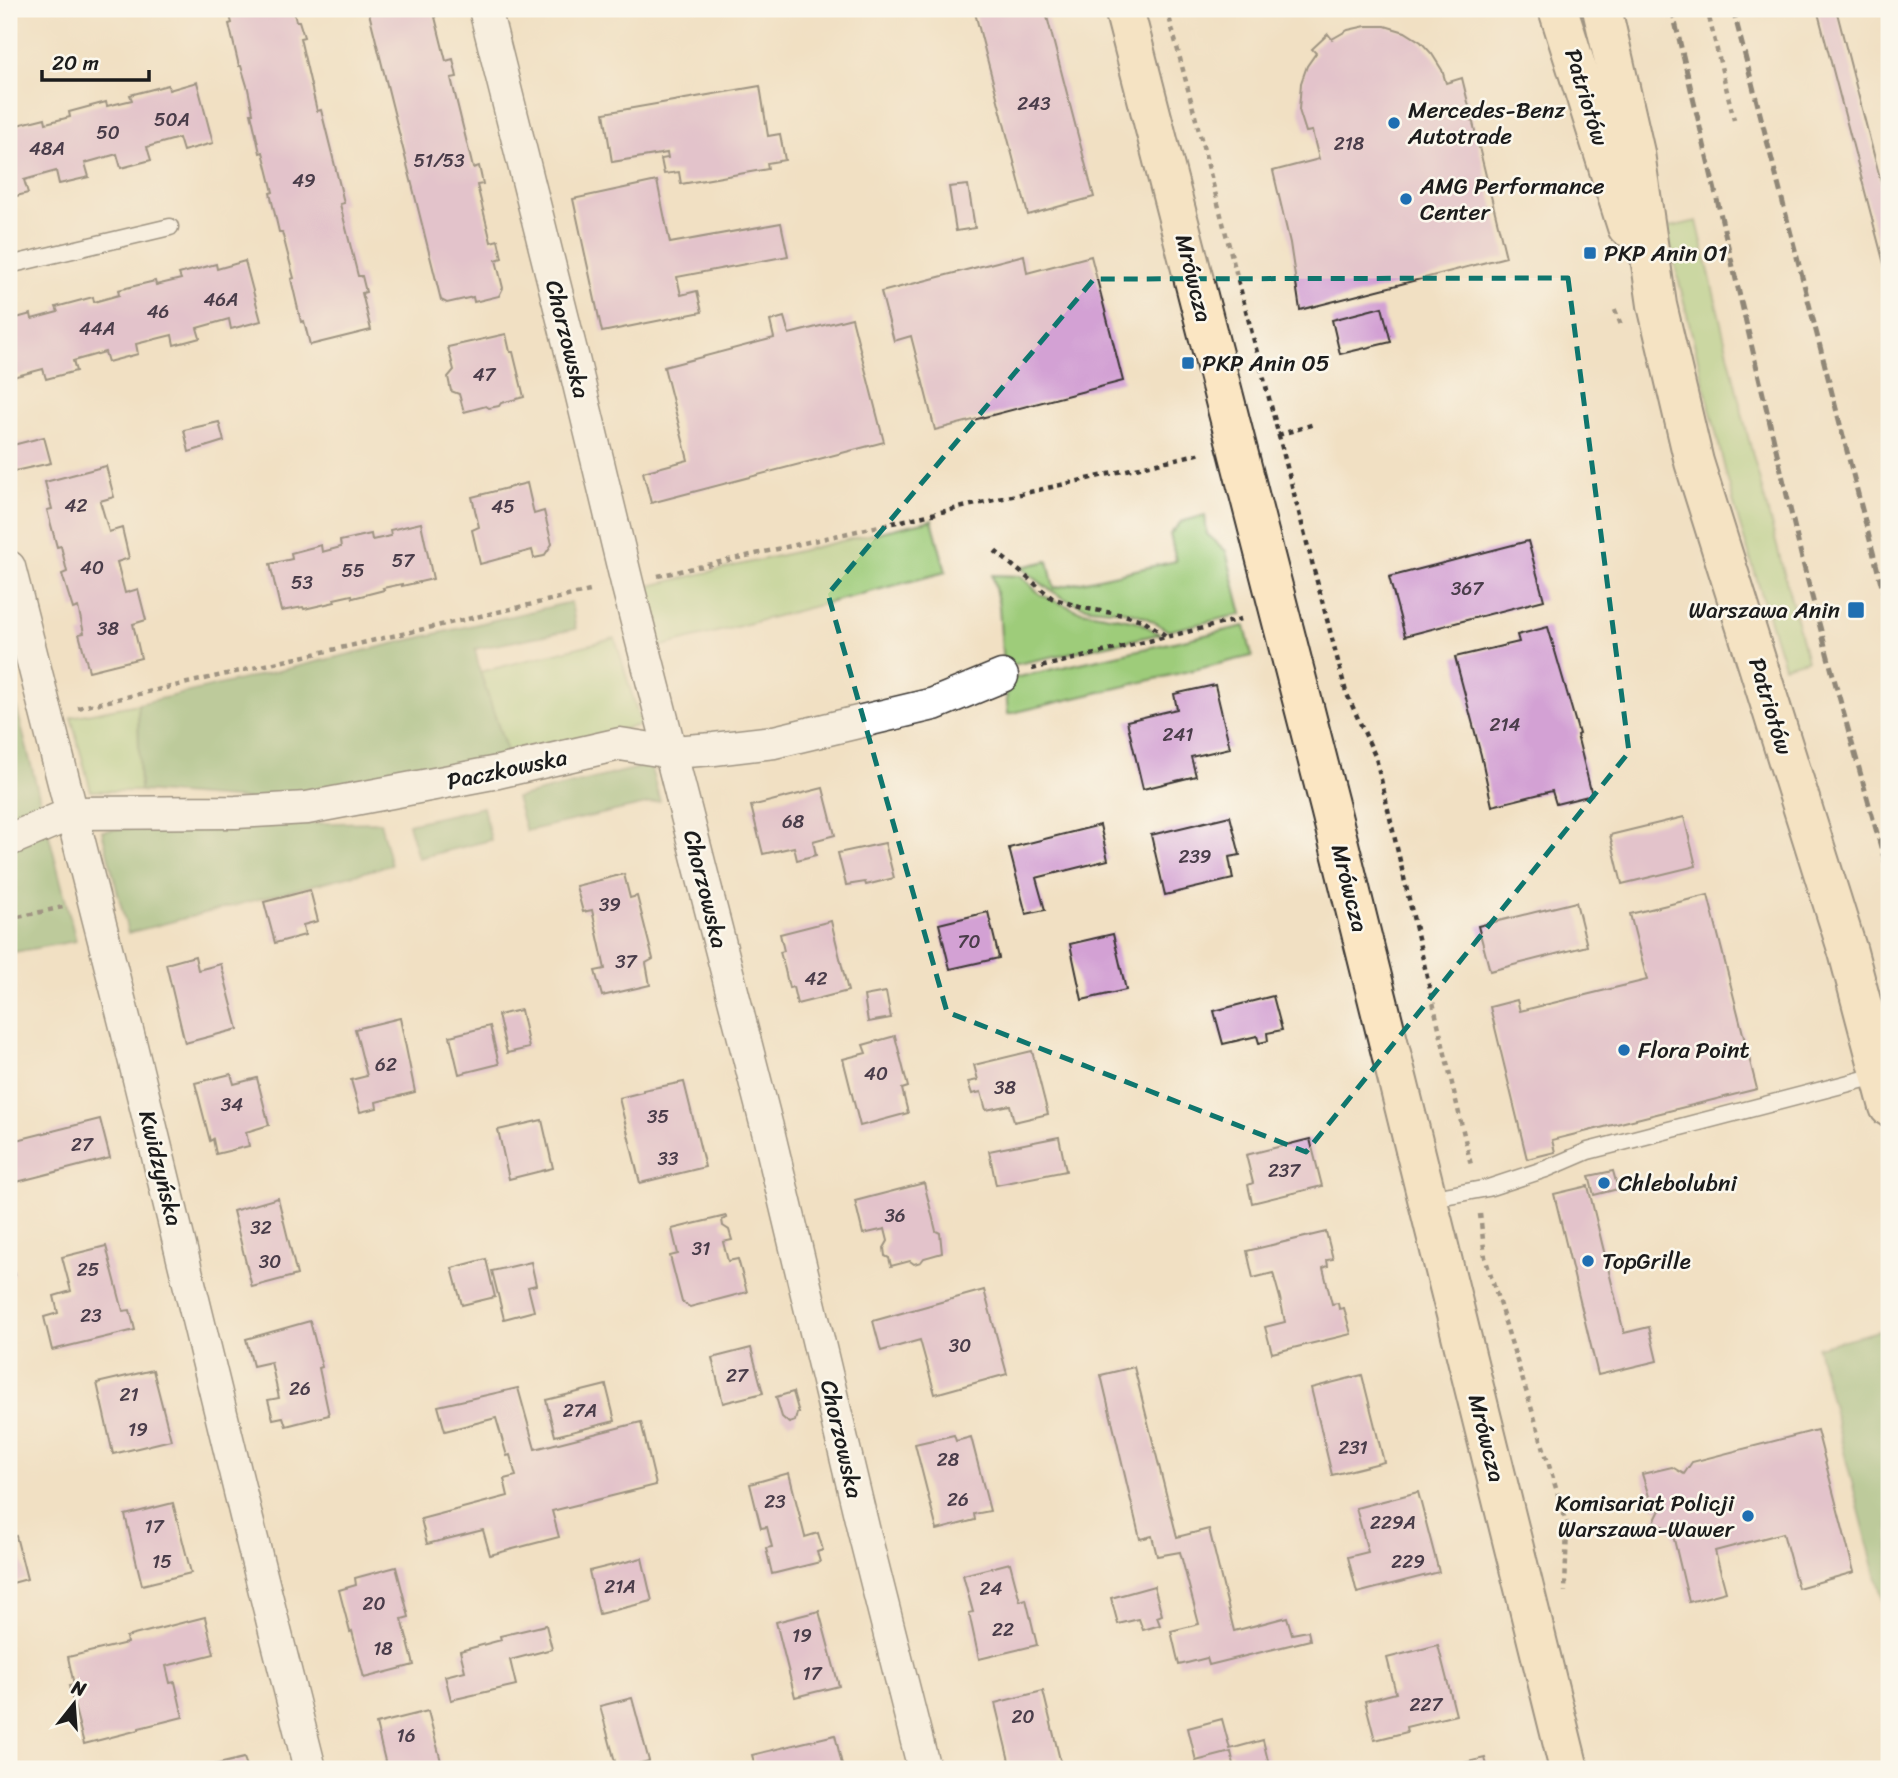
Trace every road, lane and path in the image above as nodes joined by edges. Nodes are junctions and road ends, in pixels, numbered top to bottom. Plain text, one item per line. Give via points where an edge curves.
1 (485, 9) edge
2 (1124, 9) edge
3 (1167, 9) edge
4 (1558, 9) edge
5 (1602, 9) edge
6 (1707, 9) edge
7 (1734, 120) dead end
8 (170, 227) dead end
9 (9, 265) edge
10 (1657, 305) junction
11 (1315, 424) dead end
12 (1279, 435) junction
13 (1268, 438) dead end
14 (995, 551) dead end
15 (9, 567) edge
16 (1249, 617) dead end
17 (1167, 636) junction
18 (1002, 676) joint
19 (671, 752) junction
20 (73, 813) junction
21 (9, 840) edge
22 (1885, 1091) edge
23 (1477, 1191) junction
24 (1428, 1199) junction
25 (1565, 1602) dead end
26 (310, 1769) edge
27 (924, 1769) edge
28 (1569, 1769) edge

1 - 19 street, Chorzowska
2 - 24 street, Mrówcza
3 - 12 path
4 - 10 street, Patriotów via 1620,209
5 - 10 street, Patriotów via 1635,153
6 - 7 path
8 - 9 lane
10 - 22 street, Patriotów via 1694,462 1844,938
11 - 12 path
12 - 13 path
12 - 23 path via 1346,692 1376,758
14 - 17 path via 1052,598 1145,621
15 - 20 street, Kwidzyńska
16 - 17 path
17 - 18 path
18 - 19 street, Paczkowska via 934,704 774,742
19 - 20 street, Paczkowska via 620,744 307,808
19 - 27 street, Chorzowska
20 - 21 street, Paczkowska
20 - 26 street, Kwidzyńska
22 - 23 lane via 1588,1151
23 - 24 lane
23 - 25 path via 1485,1257 1567,1524
24 - 28 street, Mrówcza

